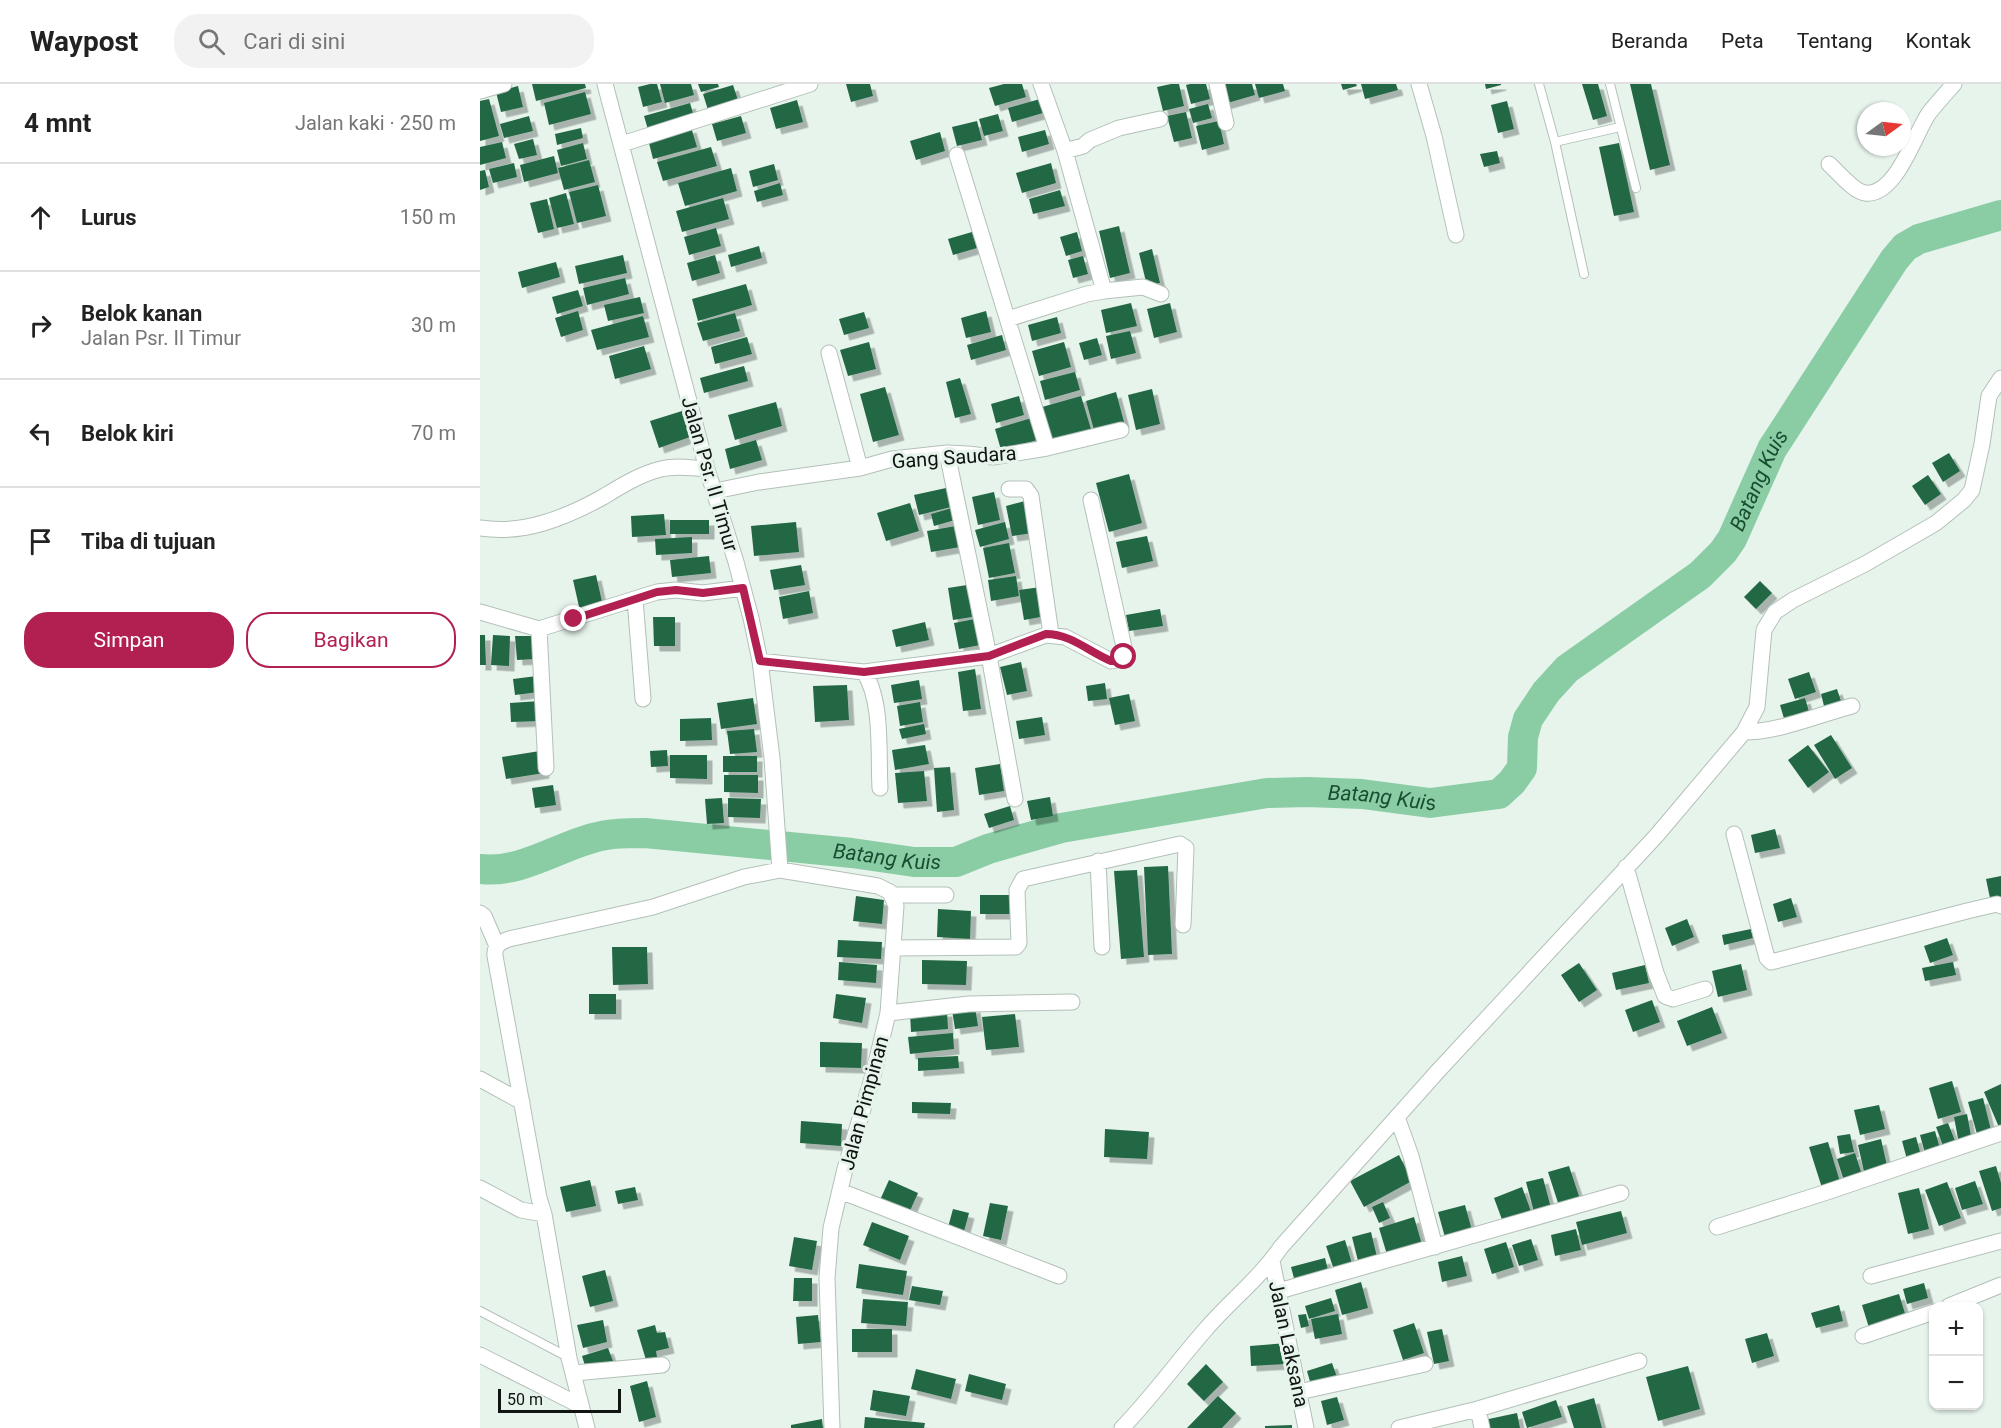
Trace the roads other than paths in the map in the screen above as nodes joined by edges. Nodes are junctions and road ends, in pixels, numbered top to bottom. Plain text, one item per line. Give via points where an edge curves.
1 (504, 84) edge
2 (605, 84) edge
3 (810, 84) edge
4 (1041, 84) edge
5 (1217, 84) edge
6 (1419, 84) edge
7 (1539, 84) edge
8 (1610, 84) edge
9 (1954, 84) edge
10 (480, 91) edge
11 (1160, 118) dead end
12 (1226, 123) dead end
13 (1620, 127) junction
14 (1555, 142) junction
15 (622, 144) junction
16 (1065, 151) junction
17 (957, 155) dead end
18 (1829, 164) dead end
19 (1636, 188) dead end
20 (1456, 235) dead end
21 (1584, 274) dead end
22 (1104, 291) junction
23 (1161, 294) dead end
24 (1008, 319) junction
25 (829, 353) dead end
26 (2001, 378) edge
27 (1121, 430) dead end
28 (1047, 448) junction
29 (947, 453) junction
30 (860, 468) junction
31 (707, 469) junction
32 (1009, 489) dead end
33 (715, 491) junction
34 (1091, 500) dead end
35 (480, 528) edge
36 (743, 588) junction
37 (635, 599) junction
38 (480, 612) edge
39 (539, 629) junction
40 (1051, 634) junction
41 (989, 656) junction
42 (760, 661) junction
43 (864, 672) junction
44 (643, 699) dead end
45 (1852, 706) dead end
46 (1744, 732) junction
47 (546, 768) dead end
48 (880, 788) dead end
49 (1014, 799) dead end
50 (1734, 834) dead end
51 (1098, 861) junction
52 (780, 866) junction
53 (1626, 867) junction
54 (892, 895) junction
55 (946, 896) dead end
56 (2001, 906) edge
57 (480, 913) edge
58 (1183, 925) dead end
59 (497, 946) junction
60 (1102, 947) dead end
61 (893, 948) junction
62 (1705, 989) dead end
63 (1072, 1002) dead end
64 (888, 1013) junction
65 (480, 1079) edge
66 (522, 1102) junction
67 (1397, 1117) junction
68 (2001, 1133) edge
69 (480, 1188) edge
70 (840, 1191) junction
71 (1621, 1193) dead end
72 (544, 1214) junction
73 (1717, 1227) dead end
74 (2001, 1241) edge
75 (1435, 1247) junction
76 (1272, 1261) junction
77 (1059, 1276) dead end
78 (1871, 1276) dead end
79 (2001, 1285) edge
80 (1279, 1291) junction
81 (1958, 1302) edge
82 (480, 1311) edge
83 (1929, 1314) edge
84 (1863, 1336) dead end
85 (480, 1355) edge
86 (569, 1358) junction
87 (1639, 1361) dead end
88 (1425, 1364) dead end
89 (662, 1365) dead end
90 (574, 1373) junction
91 (1299, 1392) junction
92 (581, 1406) junction
93 (1478, 1409) junction
94 (587, 1428) edge
95 (832, 1428) edge
96 (1122, 1428) edge
97 (1306, 1428) edge
98 (1399, 1428) edge
99 (1482, 1428) edge

1 - 10 street
2 - 15 street, Jalan Psr. II Timur
3 - 15 street
4 - 16 street
5 - 12 street
6 - 20 street
7 - 14 lane
8 - 13 lane
9 - 18 street via 1929,113 1896,174 1881,190 1865,194
11 - 16 street via 1119,128
13 - 14 lane
13 - 19 lane
14 - 21 lane
15 - 31 street, Jalan Psr. II Timur
16 - 22 street
17 - 24 street
22 - 23 street via 1143,287
22 - 24 street
24 - 28 street
25 - 30 street
26 - 46 street via 1989,396 1972,490 1964,500 1936,523 1775,612 1764,630 1757,707
27 - 28 street, Gang Saudara
28 - 29 street, Gang Saudara via 993,457
29 - 30 street, Gang Saudara via 892,459
29 - 41 street
30 - 33 street, Gang Saudara
31 - 33 street, Jalan Psr. II Timur
31 - 35 street via 660,469 546,521 517,530
32 - 40 street via 1026,489 1031,495
33 - 36 street, Jalan Psr. II Timur
34 - 40 street via 1124,655 1111,661 1065,637
36 - 37 street via 703,593 667,591
36 - 42 street, Jalan Psr. II Timur
37 - 39 street
37 - 44 street
38 - 39 street
39 - 47 street
40 - 41 street
41 - 43 street
41 - 49 street
42 - 43 street
42 - 52 street, Jalan Psr. II Timur
43 - 48 street via 877,705
45 - 46 street
46 - 53 street
50 - 56 street via 1771,962 1967,911
51 - 58 street via 1184,845
51 - 60 street
51 - 61 street via 1021,880 1017,890 1016,946
52 - 54 street via 878,885
52 - 59 street via 653,907 509,939
53 - 62 street via 1665,996 1673,999
53 - 67 street
54 - 55 street
54 - 61 street, Jalan Pimpinan via 896,906
57 - 59 street
59 - 66 street via 495,956
61 - 64 street, Jalan Pimpinan
63 - 64 street via 969,1004
64 - 70 street, Jalan Pimpinan
65 - 66 street
66 - 72 street
67 - 75 street
67 - 76 street
68 - 73 street
69 - 72 street via 521,1210
70 - 77 street
70 - 95 street, Jalan Pimpinan via 831,1228 827,1278
71 - 75 street
72 - 86 street
74 - 78 street
75 - 80 street
76 - 80 street, Jalan Laksana
76 - 96 street via 1206,1328
79 - 81 street
80 - 91 street, Jalan Laksana
82 - 86 lane
83 - 84 street
85 - 92 street
86 - 90 street
87 - 93 street
88 - 91 street
89 - 90 street
90 - 92 street
91 - 97 street, Jalan Laksana
92 - 94 street
93 - 98 street
93 - 99 street

